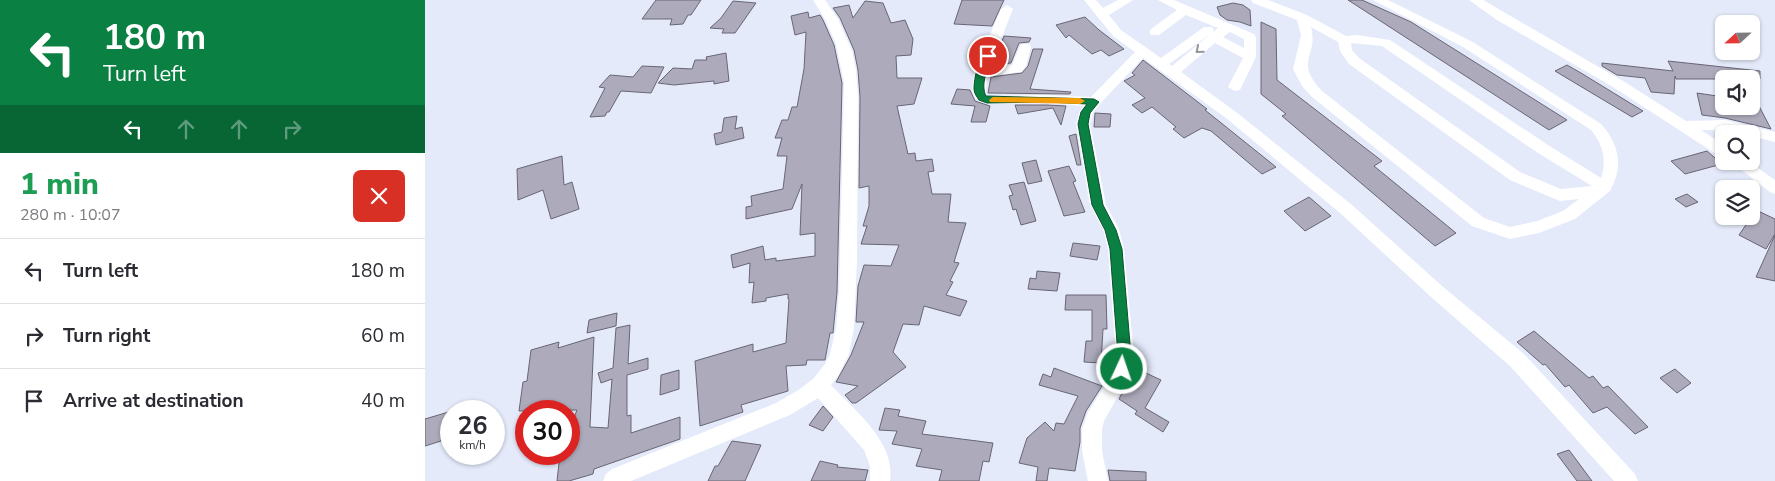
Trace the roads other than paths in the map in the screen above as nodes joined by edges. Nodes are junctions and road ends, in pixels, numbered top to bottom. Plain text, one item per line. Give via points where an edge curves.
1 (819, 0) edge
2 (1090, 0) edge
3 (1127, 0) edge
4 (1164, 0) edge
5 (1257, 0) edge
6 (1379, 0) edge
7 (1475, 0) edge
8 (1007, 9) dead end
9 (1185, 10) junction
10 (1101, 14) junction
11 (1303, 18) junction
12 (1216, 31) junction
13 (1155, 32) dead end
14 (1344, 40) junction
15 (1025, 47) dead end
16 (1143, 51) junction
17 (1250, 57) junction
18 (1167, 68) junction
19 (981, 72) junction
20 (1235, 87) dead end
21 (1094, 102) junction
22 (1686, 126) junction
23 (1775, 137) edge
24 (1715, 146) edge
25 (1750, 170) edge
26 (1775, 188) edge
27 (1601, 189) junction
28 (819, 385) junction
29 (613, 481) edge
30 (880, 481) edge
31 (1098, 481) edge
32 (1628, 481) edge

1 - 28 street via 841,38 847,58 851,104 849,263 844,333 831,373
2 - 10 street
3 - 10 street
4 - 9 street
5 - 11 street
6 - 27 street via 1467,44 1595,127 1604,135 1612,156 1612,173
7 - 22 street
8 - 19 street
9 - 12 street
9 - 13 street
10 - 16 street via 1117,33
11 - 14 street
11 - 27 street via 1307,35 1300,69 1307,83 1478,222 1510,234 1539,227 1569,215
12 - 17 street
12 - 17 street via 1234,29 1250,36
12 - 18 street
14 - 27 street via 1386,43
14 - 27 street via 1354,61 1515,176 1560,195
15 - 19 street via 1016,69
16 - 18 street
16 - 21 street
17 - 20 street
18 - 32 street via 1231,115 1346,209 1517,360
19 - 21 street via 979,91 987,100
21 - 31 street via 1085,112 1083,124 1098,205 1115,244 1125,356 1117,382 1092,428 1092,451
22 - 23 street via 1725,125
22 - 24 street
25 - 26 street
28 - 29 street via 783,409
28 - 30 street via 871,443 881,466

